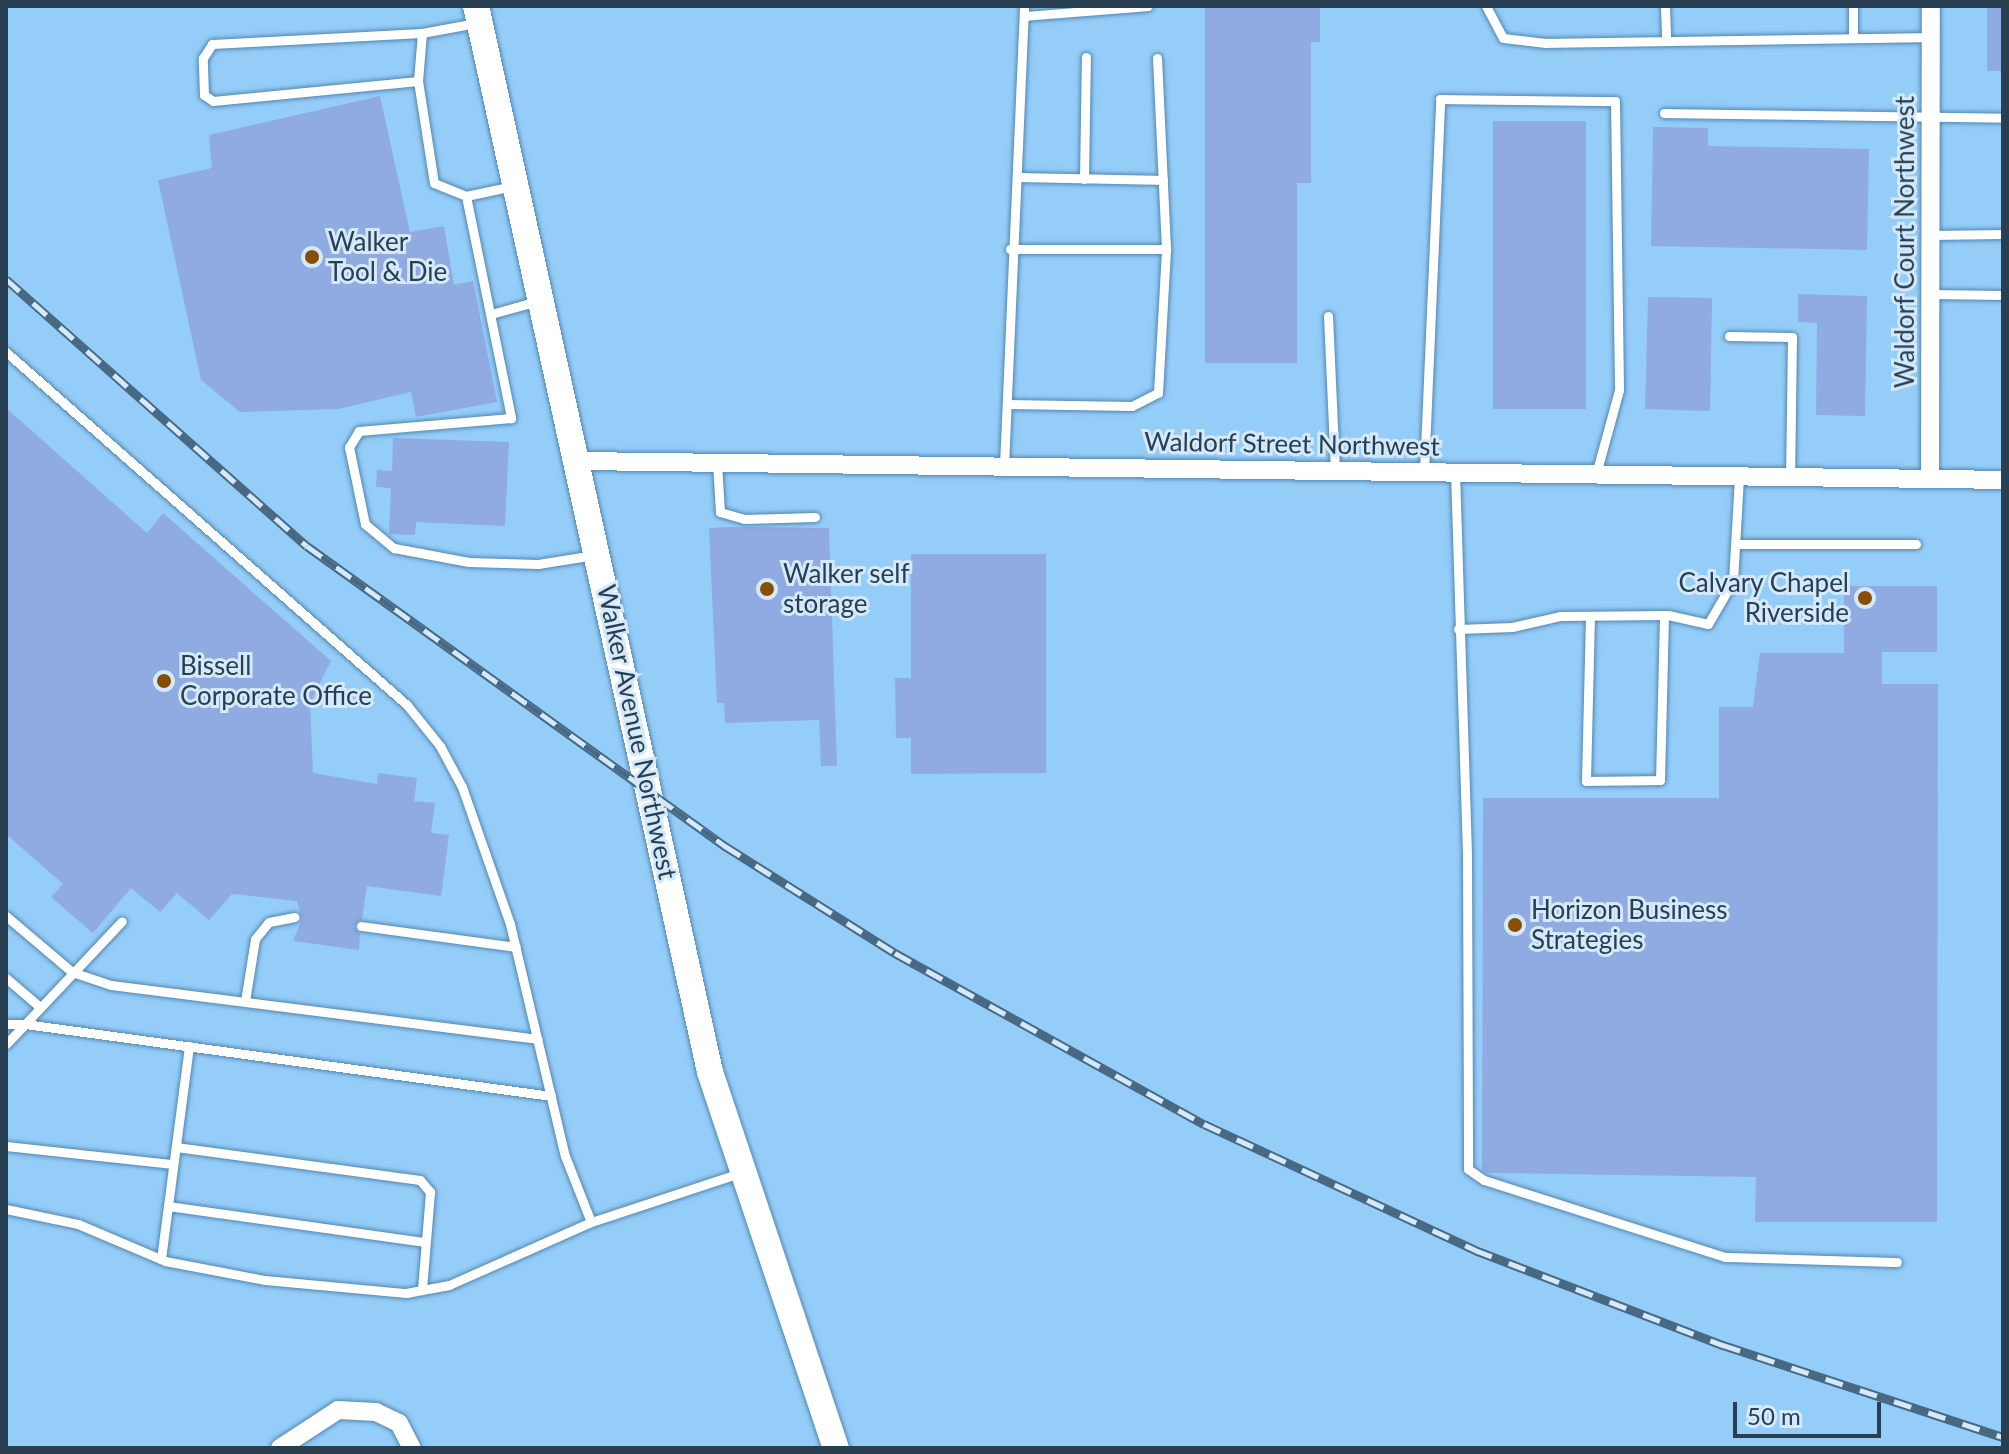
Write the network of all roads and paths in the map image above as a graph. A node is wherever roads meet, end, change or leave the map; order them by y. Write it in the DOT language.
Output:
graph roads {
  1 [pos="1148,6"];
  2 [pos="1486,6"];
  3 [pos="1665,6"];
  4 [pos="1853,6"];
  5 [pos="1931,6"];
  6 [pos="1024,11"];
  7 [pos="478,15"];
  8 [pos="422,33"];
  9 [pos="1931,37"];
  10 [pos="1853,38"];
  11 [pos="1666,41"];
  12 [pos="1086,57"];
  13 [pos="1157,58"];
  14 [pos="418,81"];
  15 [pos="1664,113"];
  16 [pos="2003,118"];
  17 [pos="1931,119"];
  18 [pos="1021,177"];
  19 [pos="1084,179"];
  20 [pos="1163,180"];
  21 [pos="516,185"];
  22 [pos="466,196"];
  23 [pos="2003,234"];
  24 [pos="1931,235"];
  25 [pos="1010,249"];
  26 [pos="1166,249"];
  27 [pos="1931,294"];
  28 [pos="2003,295"];
  29 [pos="542,301"];
  30 [pos="491,314"];
  31 [pos="1328,316"];
  32 [pos="1729,336"];
  33 [pos="6,352"];
  34 [pos="1007,404"];
  35 [pos="579,461"];
  36 [pos="717,463"];
  37 [pos="1004,466"];
  38 [pos="1335,470"];
  39 [pos="1424,472"];
  40 [pos="1455,472"];
  41 [pos="1596,474"];
  42 [pos="1739,476"];
  43 [pos="1790,476"];
  44 [pos="1930,478"];
  45 [pos="2003,480"];
  46 [pos="815,517"];
  47 [pos="1737,544"];
  48 [pos="1916,544"];
  49 [pos="600,554"];
  50 [pos="1664,615"];
  51 [pos="1590,616"];
  52 [pos="1458,629"];
  53 [pos="6,916"];
  54 [pos="295,917"];
  55 [pos="122,921"];
  56 [pos="361,926"];
  57 [pos="516,947"];
  58 [pos="72,972"];
  59 [pos="6,978"];
  60 [pos="245,1001"];
  61 [pos="40,1007"];
  62 [pos="6,1024"];
  63 [pos="25,1024"];
  64 [pos="538,1039"];
  65 [pos="6,1044"];
  66 [pos="189,1046"];
  67 [pos="551,1096"];
  68 [pos="6,1146"];
  69 [pos="176,1147"];
  70 [pos="173,1164"];
  71 [pos="740,1173"];
  72 [pos="168,1206"];
  73 [pos="6,1209"];
  74 [pos="591,1222"];
  75 [pos="423,1242"];
  76 [pos="161,1259"];
  77 [pos="1897,1262"];
  78 [pos="422,1290"];
  79 [pos="832,1447"];
  80 [pos="280,1448"];
  81 [pos="412,1448"];
  1 -- 6 [label="lane"];
  2 -- 11 [label="lane"];
  3 -- 11 [label="lane"];
  4 -- 10 [label="lane"];
  5 -- 9 [label="street, Waldorf Court Northwest"];
  6 -- 18 [label="lane"];
  7 -- 8 [label="lane"];
  7 -- 21 [label="main road, Walker Avenue Northwest"];
  8 -- 14 [label="lane"];
  8 -- 14 [label="lane"];
  9 -- 10 [label="lane"];
  9 -- 17 [label="street, Waldorf Court Northwest"];
  10 -- 11 [label="lane"];
  12 -- 19 [label="lane"];
  13 -- 20 [label="lane"];
  14 -- 22 [label="lane"];
  15 -- 17 [label="lane"];
  16 -- 17 [label="lane"];
  17 -- 24 [label="street, Waldorf Court Northwest"];
  18 -- 19 [label="lane"];
  18 -- 25 [label="lane"];
  19 -- 20 [label="lane"];
  20 -- 26 [label="lane"];
  21 -- 22 [label="lane"];
  21 -- 29 [label="main road, Walker Avenue Northwest"];
  22 -- 30 [label="lane"];
  23 -- 24 [label="lane"];
  24 -- 27 [label="street, Waldorf Court Northwest"];
  25 -- 26 [label="lane"];
  25 -- 34 [label="lane"];
  26 -- 34 [label="lane"];
  27 -- 28 [label="lane"];
  27 -- 44 [label="street, Waldorf Court Northwest"];
  29 -- 30 [label="lane"];
  29 -- 35 [label="main road, Walker Avenue Northwest"];
  30 -- 49 [label="lane"];
  31 -- 38 [label="lane"];
  32 -- 43 [label="lane"];
  33 -- 57 [label="lane"];
  34 -- 37 [label="lane"];
  35 -- 36 [label="street, Waldorf Street Northwest"];
  35 -- 49 [label="main road, Walker Avenue Northwest"];
  36 -- 37 [label="street, Waldorf Street Northwest"];
  36 -- 46 [label="lane"];
  37 -- 38 [label="street, Waldorf Street Northwest"];
  38 -- 39 [label="street, Waldorf Street Northwest"];
  39 -- 40 [label="street, Waldorf Street Northwest"];
  39 -- 41 [label="lane"];
  40 -- 41 [label="street, Waldorf Street Northwest"];
  40 -- 52 [label="lane"];
  41 -- 42 [label="street, Waldorf Street Northwest"];
  42 -- 43 [label="street, Waldorf Street Northwest"];
  42 -- 47 [label="lane"];
  43 -- 44 [label="street, Waldorf Street Northwest"];
  44 -- 45 [label="street, Waldorf Street Northwest"];
  47 -- 48 [label="lane"];
  47 -- 50 [label="lane"];
  49 -- 71 [label="main road, Walker Avenue Northwest"];
  50 -- 51 [label="lane"];
  50 -- 51 [label="lane"];
  51 -- 52 [label="lane"];
  52 -- 77 [label="lane"];
  53 -- 58 [label="lane"];
  54 -- 60 [label="lane"];
  55 -- 58 [label="lane"];
  56 -- 57 [label="lane"];
  57 -- 64 [label="lane"];
  58 -- 60 [label="lane"];
  58 -- 61 [label="lane"];
  59 -- 61 [label="lane"];
  60 -- 64 [label="lane"];
  61 -- 63 [label="lane"];
  62 -- 63 [label="lane"];
  63 -- 65 [label="lane"];
  63 -- 66 [label="lane"];
  64 -- 67 [label="lane"];
  66 -- 67 [label="lane"];
  66 -- 69 [label="lane"];
  67 -- 74 [label="lane"];
  68 -- 70 [label="lane"];
  69 -- 70 [label="lane"];
  69 -- 75 [label="lane"];
  70 -- 72 [label="lane"];
  71 -- 74 [label="lane"];
  71 -- 79 [label="main road, Walker Avenue Northwest"];
  72 -- 75 [label="lane"];
  72 -- 76 [label="lane"];
  73 -- 76 [label="lane"];
  74 -- 78 [label="lane"];
  75 -- 78 [label="lane"];
  76 -- 78 [label="lane"];
  80 -- 81 [label="street"];
}
